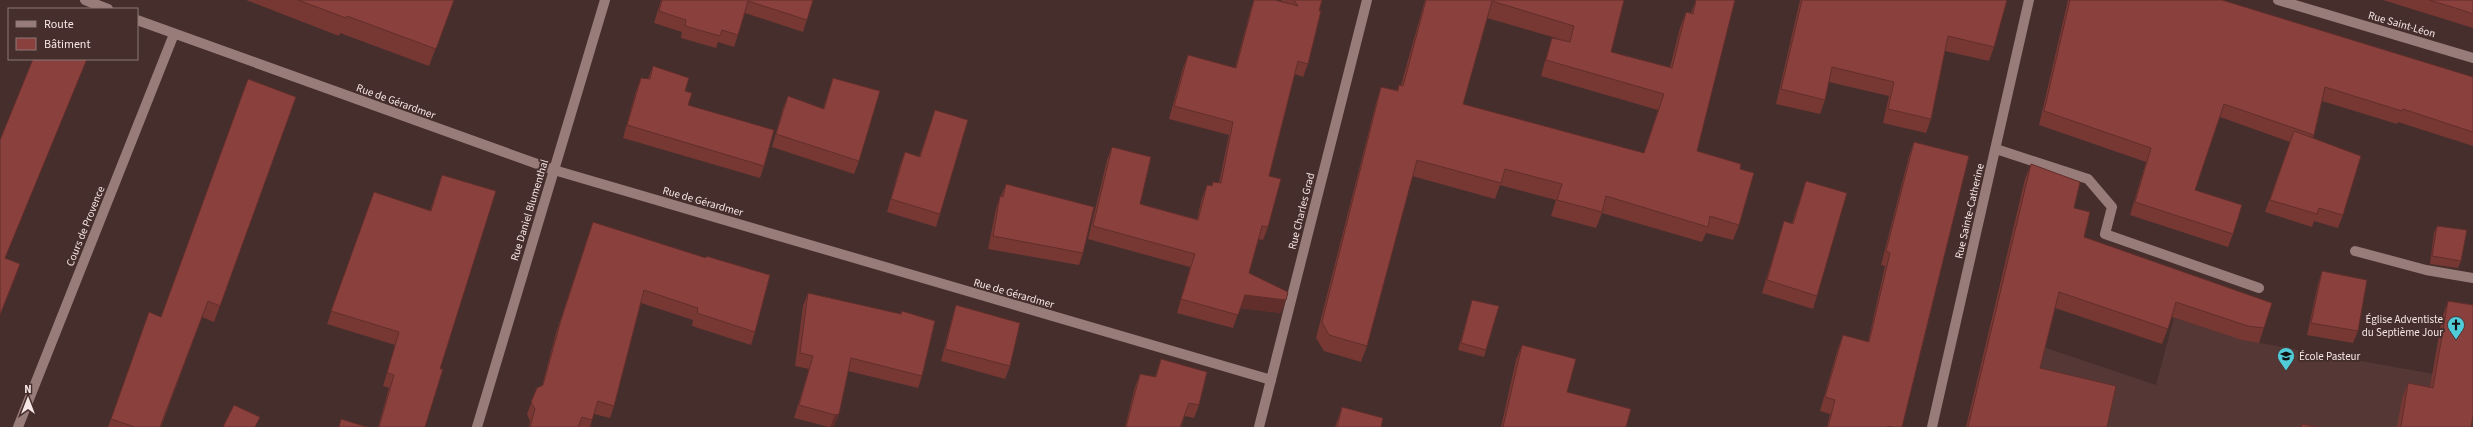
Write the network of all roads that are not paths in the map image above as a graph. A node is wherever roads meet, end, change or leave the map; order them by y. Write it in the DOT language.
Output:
graph roads {
  1 [pos="84,0"];
  2 [pos="605,0"];
  3 [pos="1368,0"];
  4 [pos="2029,0"];
  5 [pos="2278,0"];
  6 [pos="105,8"];
  7 [pos="138,20"];
  8 [pos="174,34"];
  9 [pos="2473,58"];
  10 [pos="1996,148"];
  11 [pos="554,170"];
  12 [pos="2355,251"];
  13 [pos="2473,278"];
  14 [pos="2258,288"];
  15 [pos="1270,380"];
  16 [pos="18,427"];
  17 [pos="477,427"];
  18 [pos="1259,427"];
  19 [pos="1932,427"];
  1 -- 6 [label="street"];
  2 -- 11 [label="street, Rue Daniel Blumenthal"];
  3 -- 15 [label="street, Rue Charles Grad"];
  4 -- 10 [label="street, Rue Sainte-Catherine"];
  5 -- 9 [label="street, Rue Saint-Léon"];
  7 -- 8 [label="street, Rue de Gérardmer"];
  8 -- 11 [label="street, Rue de Gérardmer"];
  8 -- 16 [label="street, Cours de Provence"];
  10 -- 14 [label="street"];
  10 -- 19 [label="street, Rue Sainte-Catherine"];
  11 -- 15 [label="street, Rue de Gérardmer"];
  11 -- 17 [label="street, Rue Daniel Blumenthal"];
  12 -- 13 [label="street"];
  15 -- 18 [label="street, Rue Charles Grad"];
}
